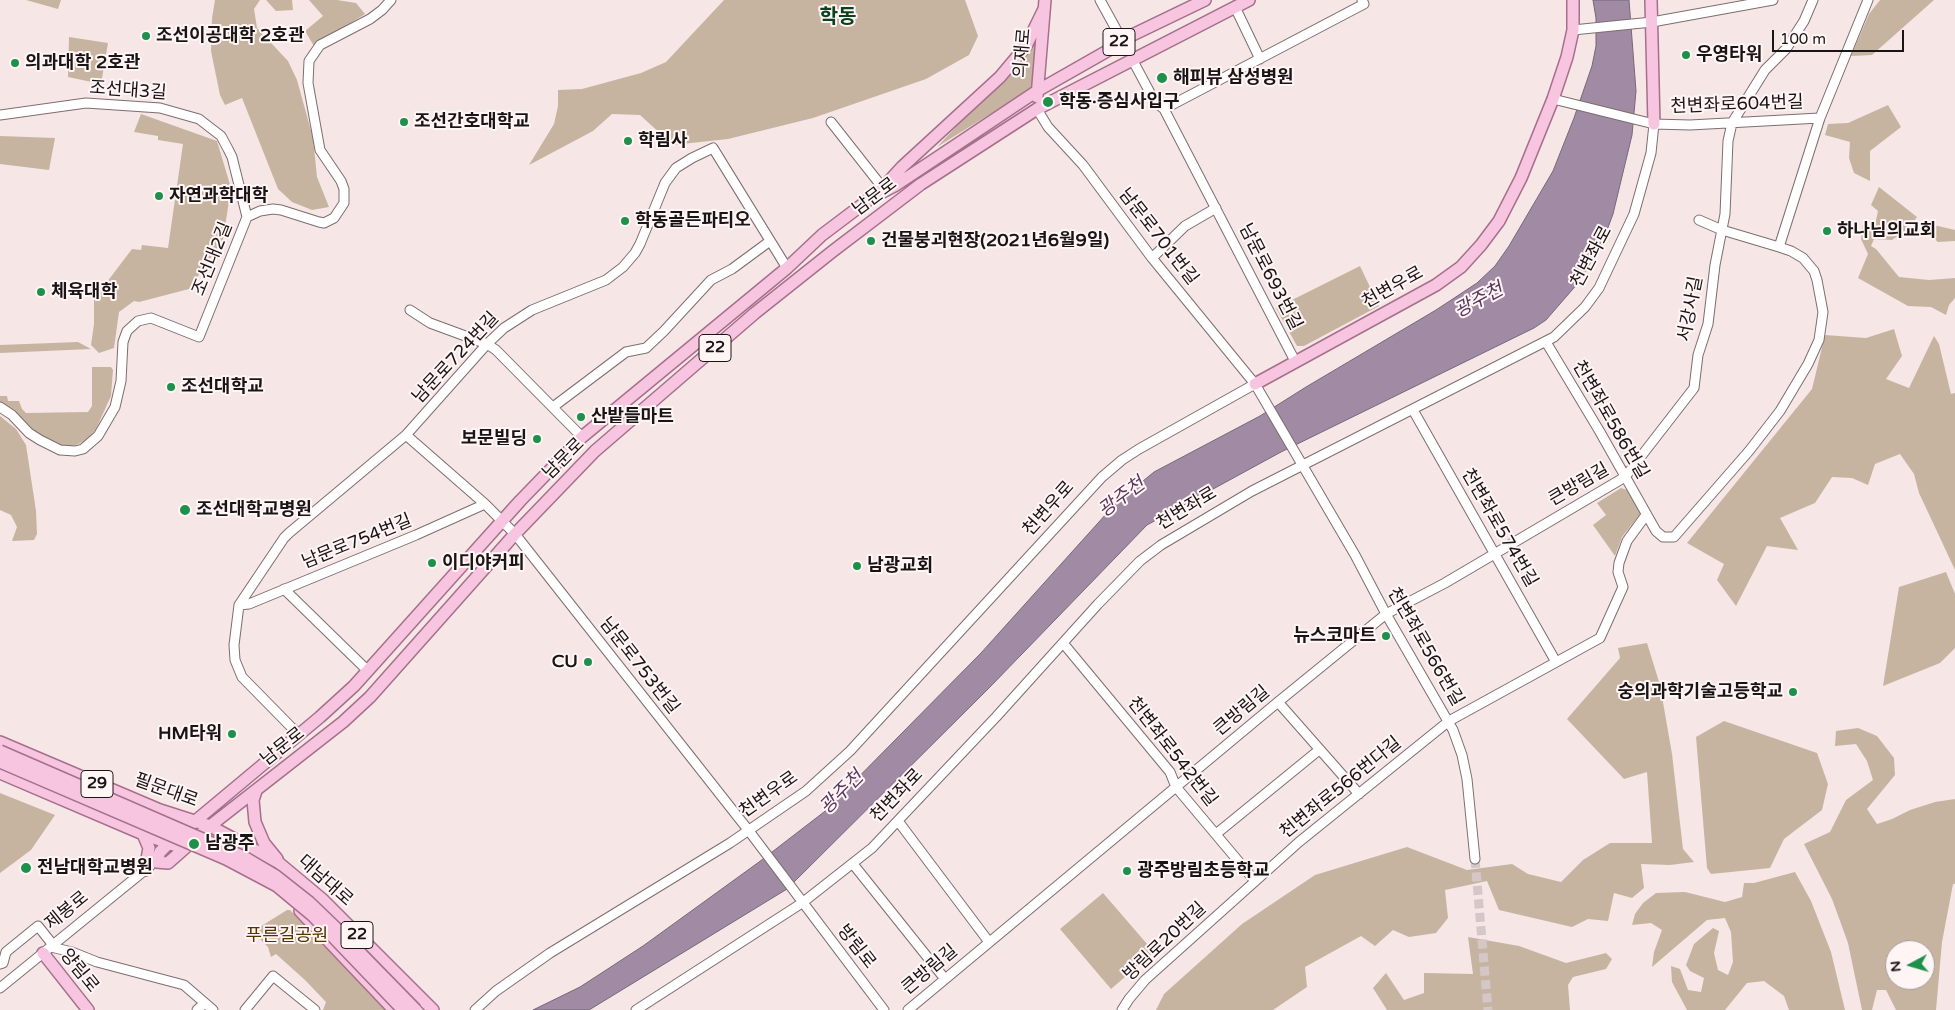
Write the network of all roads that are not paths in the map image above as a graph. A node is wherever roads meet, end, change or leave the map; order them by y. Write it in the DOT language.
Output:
graph roads {
  1 [pos="391,0"];
  2 [pos="1100,0"];
  3 [pos="1205,0"];
  4 [pos="1249,0"];
  5 [pos="1573,0"];
  6 [pos="1651,0"];
  7 [pos="1773,0"];
  8 [pos="1813,0"];
  9 [pos="1868,0"];
  10 [pos="1366,1"];
  11 [pos="1045,5"];
  12 [pos="1235,7"];
  13 [pos="1652,22"];
  14 [pos="1573,30"];
  15 [pos="1122,40"];
  16 [pos="1132,59"];
  17 [pos="1260,59"];
  18 [pos="1037,91"];
  19 [pos="1553,99"];
  20 [pos="1037,109"];
  21 [pos="1164,109"];
  22 [pos="0,115"];
  23 [pos="1820,118"];
  24 [pos="831,122"];
  25 [pos="1651,123"];
  26 [pos="1732,124"];
  27 [pos="883,188"];
  28 [pos="871,198"];
  29 [pos="1216,208"];
  30 [pos="247,217"];
  31 [pos="1699,220"];
  32 [pos="1722,230"];
  33 [pos="770,241"];
  34 [pos="1779,247"];
  35 [pos="1152,258"];
  36 [pos="785,270"];
  37 [pos="778,295"];
  38 [pos="410,310"];
  39 [pos="1546,342"];
  40 [pos="487,344"];
  41 [pos="1295,361"];
  42 [pos="1255,384"];
  43 [pos="0,407"];
  44 [pos="553,407"];
  45 [pos="1413,410"];
  46 [pos="406,435"];
  47 [pos="582,437"];
  48 [pos="1302,465"];
  49 [pos="1625,477"];
  50 [pos="485,504"];
  51 [pos="1646,515"];
  52 [pos="502,522"];
  53 [pos="515,534"];
  54 [pos="1495,554"];
  55 [pos="284,589"];
  56 [pos="239,605"];
  57 [pos="1386,614"];
  58 [pos="1063,643"];
  59 [pos="1556,662"];
  60 [pos="368,671"];
  61 [pos="1278,702"];
  62 [pos="1449,721"];
  63 [pos="299,735"];
  64 [pos="0,742"];
  65 [pos="1319,750"];
  66 [pos="0,751"];
  67 [pos="0,762"];
  68 [pos="0,773"];
  69 [pos="1176,787"];
  70 [pos="256,791"];
  71 [pos="1359,794"];
  72 [pos="196,821"];
  73 [pos="898,821"];
  74 [pos="210,826"];
  75 [pos="749,831"];
  76 [pos="143,834"];
  77 [pos="1216,834"];
  78 [pos="169,843"];
  79 [pos="184,848"];
  80 [pos="1475,860"];
  81 [pos="156,862"];
  82 [pos="279,863"];
  83 [pos="853,864"];
  84 [pos="145,870"];
  85 [pos="1255,881"];
  86 [pos="802,903"];
  87 [pos="989,942"];
  88 [pos="49,948"];
  89 [pos="0,964"];
  90 [pos="946,979"];
  91 [pos="0,988"];
  92 [pos="205,1003"];
  93 [pos="88,1010"];
  94 [pos="197,1010"];
  95 [pos="213,1010"];
  96 [pos="245,1010"];
  97 [pos="315,1010"];
  98 [pos="394,1010"];
  99 [pos="403,1010"];
  100 [pos="416,1010"];
  101 [pos="433,1010"];
  102 [pos="475,1010"];
  103 [pos="636,1010"];
  104 [pos="884,1010"];
  105 [pos="908,1010"];
  106 [pos="1122,1010"];
  1 -- 30 [label="street, 조선대2길"];
  2 -- 15 [label="street"];
  3 -- 15 [label="main road, 남문로 / 22"];
  4 -- 12 [label="main road, 남문로 / 22"];
  5 -- 14 [label="main road, 천변우로"];
  6 -- 13 [label="main road, 천변좌로"];
  7 -- 13 [label="street"];
  8 -- 26 [label="street"];
  9 -- 23 [label="street"];
  10 -- 17 [label="street"];
  11 -- 18 [label="main road, 의재로"];
  11 -- 27 [label="main road"];
  12 -- 16 [label="main road, 남문로 / 22"];
  12 -- 17 [label="street"];
  13 -- 14 [label="street"];
  13 -- 25 [label="main road, 천변좌로"];
  14 -- 19 [label="main road, 천변우로"];
  15 -- 18 [label="main road, 남문로 / 22"];
  16 -- 20 [label="main road, 남문로 / 22"];
  16 -- 21 [label="street, 남문로693번길"];
  17 -- 21 [label="street"];
  18 -- 20 [label="main road, 의재로"];
  18 -- 28 [label="main road, 남문로 / 22"];
  19 -- 25 [label="street, 천변좌로604번길"];
  19 -- 41 [label="main road, 천변우로"];
  20 -- 35 [label="street, 남문로701번길"];
  20 -- 37 [label="main road, 남문로 / 22"];
  21 -- 29 [label="street, 남문로693번길"];
  22 -- 30 [label="street, 조선대3길"];
  23 -- 26 [label="street, 천변좌로604번길"];
  23 -- 34 [label="street"];
  24 -- 27 [label="street, 남문로"];
  25 -- 26 [label="street, 천변좌로604번길"];
  25 -- 39 [label="street, 천변좌로"];
  26 -- 32 [label="street, 서강사길"];
  27 -- 28 [label="main road"];
  28 -- 36 [label="main road, 남문로 / 22"];
  29 -- 35 [label="street"];
  29 -- 41 [label="street, 남문로693번길"];
  30 -- 43 [label="street, 조선대2길"];
  31 -- 32 [label="street"];
  32 -- 34 [label="street"];
  32 -- 49 [label="street, 서강사길"];
  33 -- 36 [label="street, 남문로724번길"];
  33 -- 40 [label="street, 남문로724번길"];
  33 -- 44 [label="street"];
  34 -- 51 [label="street, 천변좌로586번길"];
  35 -- 42 [label="street, 남문로701번길"];
  36 -- 37 [label="main road"];
  36 -- 47 [label="main road, 남문로 / 22"];
  37 -- 53 [label="main road, 남문로 / 22"];
  38 -- 40 [label="street"];
  39 -- 45 [label="street, 천변좌로"];
  39 -- 49 [label="street, 천변좌로586번길"];
  40 -- 44 [label="street"];
  40 -- 46 [label="street, 남문로724번길"];
  41 -- 42 [label="main road, 천변우로"];
  42 -- 48 [label="street, 남문로701번길"];
  42 -- 75 [label="street, 천변우로"];
  44 -- 47 [label="street"];
  45 -- 48 [label="street, 천변좌로"];
  45 -- 54 [label="street, 천변좌로574번길"];
  46 -- 50 [label="street"];
  46 -- 56 [label="street, 남문로724번길"];
  47 -- 52 [label="main road, 남문로 / 22"];
  48 -- 57 [label="street, 천변좌로566번길"];
  48 -- 58 [label="street, 천변좌로"];
  49 -- 51 [label="street, 천변좌로586번길"];
  49 -- 54 [label="street, 큰방림길"];
  50 -- 52 [label="street"];
  50 -- 55 [label="street, 남문로754번길"];
  51 -- 59 [label="street, 천변좌로566번다길"];
  52 -- 53 [label="street, 남문로753번길"];
  52 -- 60 [label="main road, 남문로 / 22"];
  53 -- 70 [label="main road, 남문로 / 22"];
  53 -- 75 [label="street, 남문로753번길"];
  54 -- 57 [label="street, 큰방림길"];
  54 -- 59 [label="street, 천변좌로574번길"];
  55 -- 56 [label="street, 남문로754번길"];
  55 -- 60 [label="street"];
  56 -- 63 [label="street, 남문로724번길"];
  57 -- 61 [label="street, 큰방림길"];
  57 -- 62 [label="street, 천변좌로566번길"];
  58 -- 69 [label="street, 천변좌로542번길"];
  58 -- 73 [label="street, 천변좌로"];
  59 -- 62 [label="street, 천변좌로566번다길"];
  60 -- 63 [label="main road, 남문로 / 22"];
  61 -- 65 [label="street"];
  61 -- 69 [label="street, 큰방림길"];
  62 -- 71 [label="street, 천변좌로566번다길"];
  62 -- 80 [label="street, 천변좌로566번길"];
  63 -- 72 [label="main road, 남문로 / 22"];
  64 -- 72 [label="main road, 필문대로 / 29"];
  65 -- 71 [label="street"];
  65 -- 77 [label="street"];
  66 -- 100 [label="main road, bridge"];
  67 -- 99 [label="main road, bridge"];
  68 -- 76 [label="main road, 29"];
  69 -- 77 [label="street, 천변좌로542번길"];
  69 -- 87 [label="street, 큰방림길"];
  70 -- 74 [label="main road, 남문로 / 22"];
  70 -- 82 [label="main road, 대남대로"];
  71 -- 85 [label="street, 천변좌로566번다길"];
  72 -- 74 [label="main road, 필문대로 / 29"];
  72 -- 78 [label="main road, 남문로 / 22"];
  73 -- 83 [label="street, 천변좌로"];
  73 -- 87 [label="street"];
  74 -- 79 [label="main road, 남문로 / 22"];
  74 -- 82 [label="main road, 대남대로 / 22"];
  75 -- 86 [label="street, 남문로753번길"];
  75 -- 102 [label="street, 천변우로"];
  76 -- 78 [label="main road, 29"];
  76 -- 84 [label="main road"];
  77 -- 85 [label="street, 천변좌로542번길"];
  78 -- 79 [label="main road, 22"];
  78 -- 81 [label="main road, 제봉로"];
  79 -- 81 [label="main road, 제봉로"];
  79 -- 98 [label="main road, 22"];
  81 -- 84 [label="street, 제봉로"];
  82 -- 101 [label="main road, 대남대로 / 22"];
  83 -- 86 [label="street, 천변좌로"];
  83 -- 90 [label="street"];
  84 -- 88 [label="street, 제봉로"];
  85 -- 106 [label="street, 방림로20번길"];
  86 -- 103 [label="street, 천변좌로"];
  86 -- 104 [label="street, 방림로"];
  87 -- 90 [label="street, 큰방림길"];
  88 -- 89 [label="street"];
  88 -- 91 [label="street, 제봉로"];
  88 -- 92 [label="street"];
  88 -- 93 [label="main road, 양림로"];
  90 -- 105 [label="street, 큰방림길"];
  92 -- 94 [label="street"];
  92 -- 95 [label="street"];
  96 -- 97 [label="street"];
}
